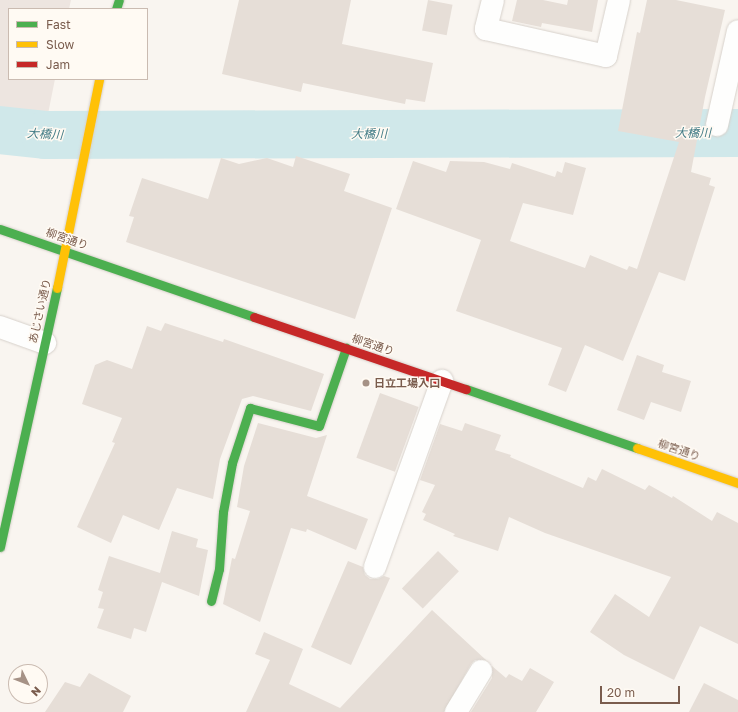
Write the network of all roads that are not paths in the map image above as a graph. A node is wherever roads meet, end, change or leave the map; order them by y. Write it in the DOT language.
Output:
graph roads {
  1 [pos="493,0"];
  2 [pos="619,0"];
  3 [pos="738,31"];
  4 [pos="99,80"];
  5 [pos="717,125"];
  6 [pos="0,229"];
  7 [pos="65,251"];
  8 [pos="0,327"];
  9 [pos="45,343"];
  10 [pos="346,348"];
  11 [pos="442,381"];
  12 [pos="738,483"];
  13 [pos="0,546"];
  14 [pos="375,567"];
  15 [pos="211,601"];
  16 [pos="482,671"];
  17 [pos="456,712"];
  1 -- 2 [label="street"];
  3 -- 5 [label="street"];
  4 -- 7 [label="street, あじさい通り"];
  6 -- 7 [label="street, 柳宮通り"];
  7 -- 9 [label="street, あじさい通り"];
  7 -- 10 [label="street, 柳宮通り"];
  8 -- 9 [label="street"];
  9 -- 13 [label="street, あじさい通り"];
  10 -- 11 [label="street, 柳宮通り"];
  10 -- 15 [label="street"];
  11 -- 12 [label="street, 柳宮通り"];
  11 -- 14 [label="street"];
  16 -- 17 [label="street"];
}
